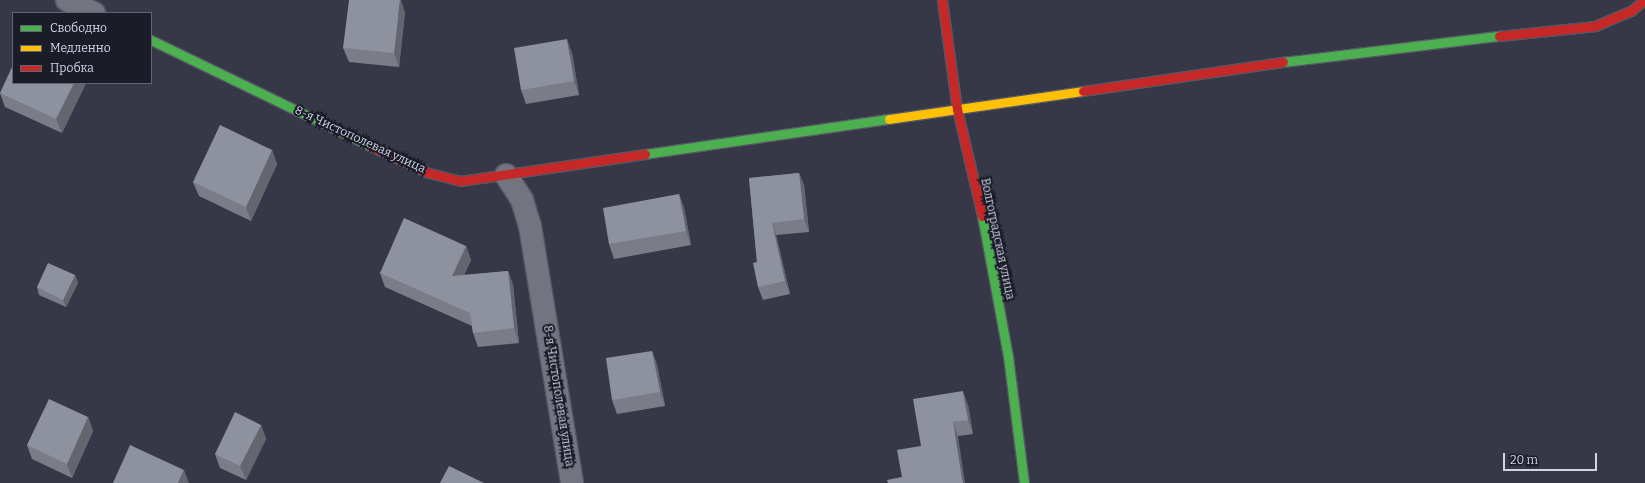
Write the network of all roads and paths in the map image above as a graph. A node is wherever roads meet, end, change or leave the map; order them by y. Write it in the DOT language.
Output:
graph roads {
  1 [pos="67,0"];
  2 [pos="942,0"];
  3 [pos="1644,0"];
  4 [pos="92,12"];
  5 [pos="152,40"];
  6 [pos="957,109"];
  7 [pos="506,175"];
  8 [pos="572,483"];
  9 [pos="1024,483"];
  1 -- 4 [label="street"];
  2 -- 6 [label="street, Волгоградская улица"];
  3 -- 6 [label="street"];
  5 -- 7 [label="street, 8-я Чистополевая улица"];
  6 -- 7 [label="street"];
  6 -- 9 [label="street, Волгоградская улица"];
  7 -- 8 [label="street, 8-я Чистополевая улица"];
}
